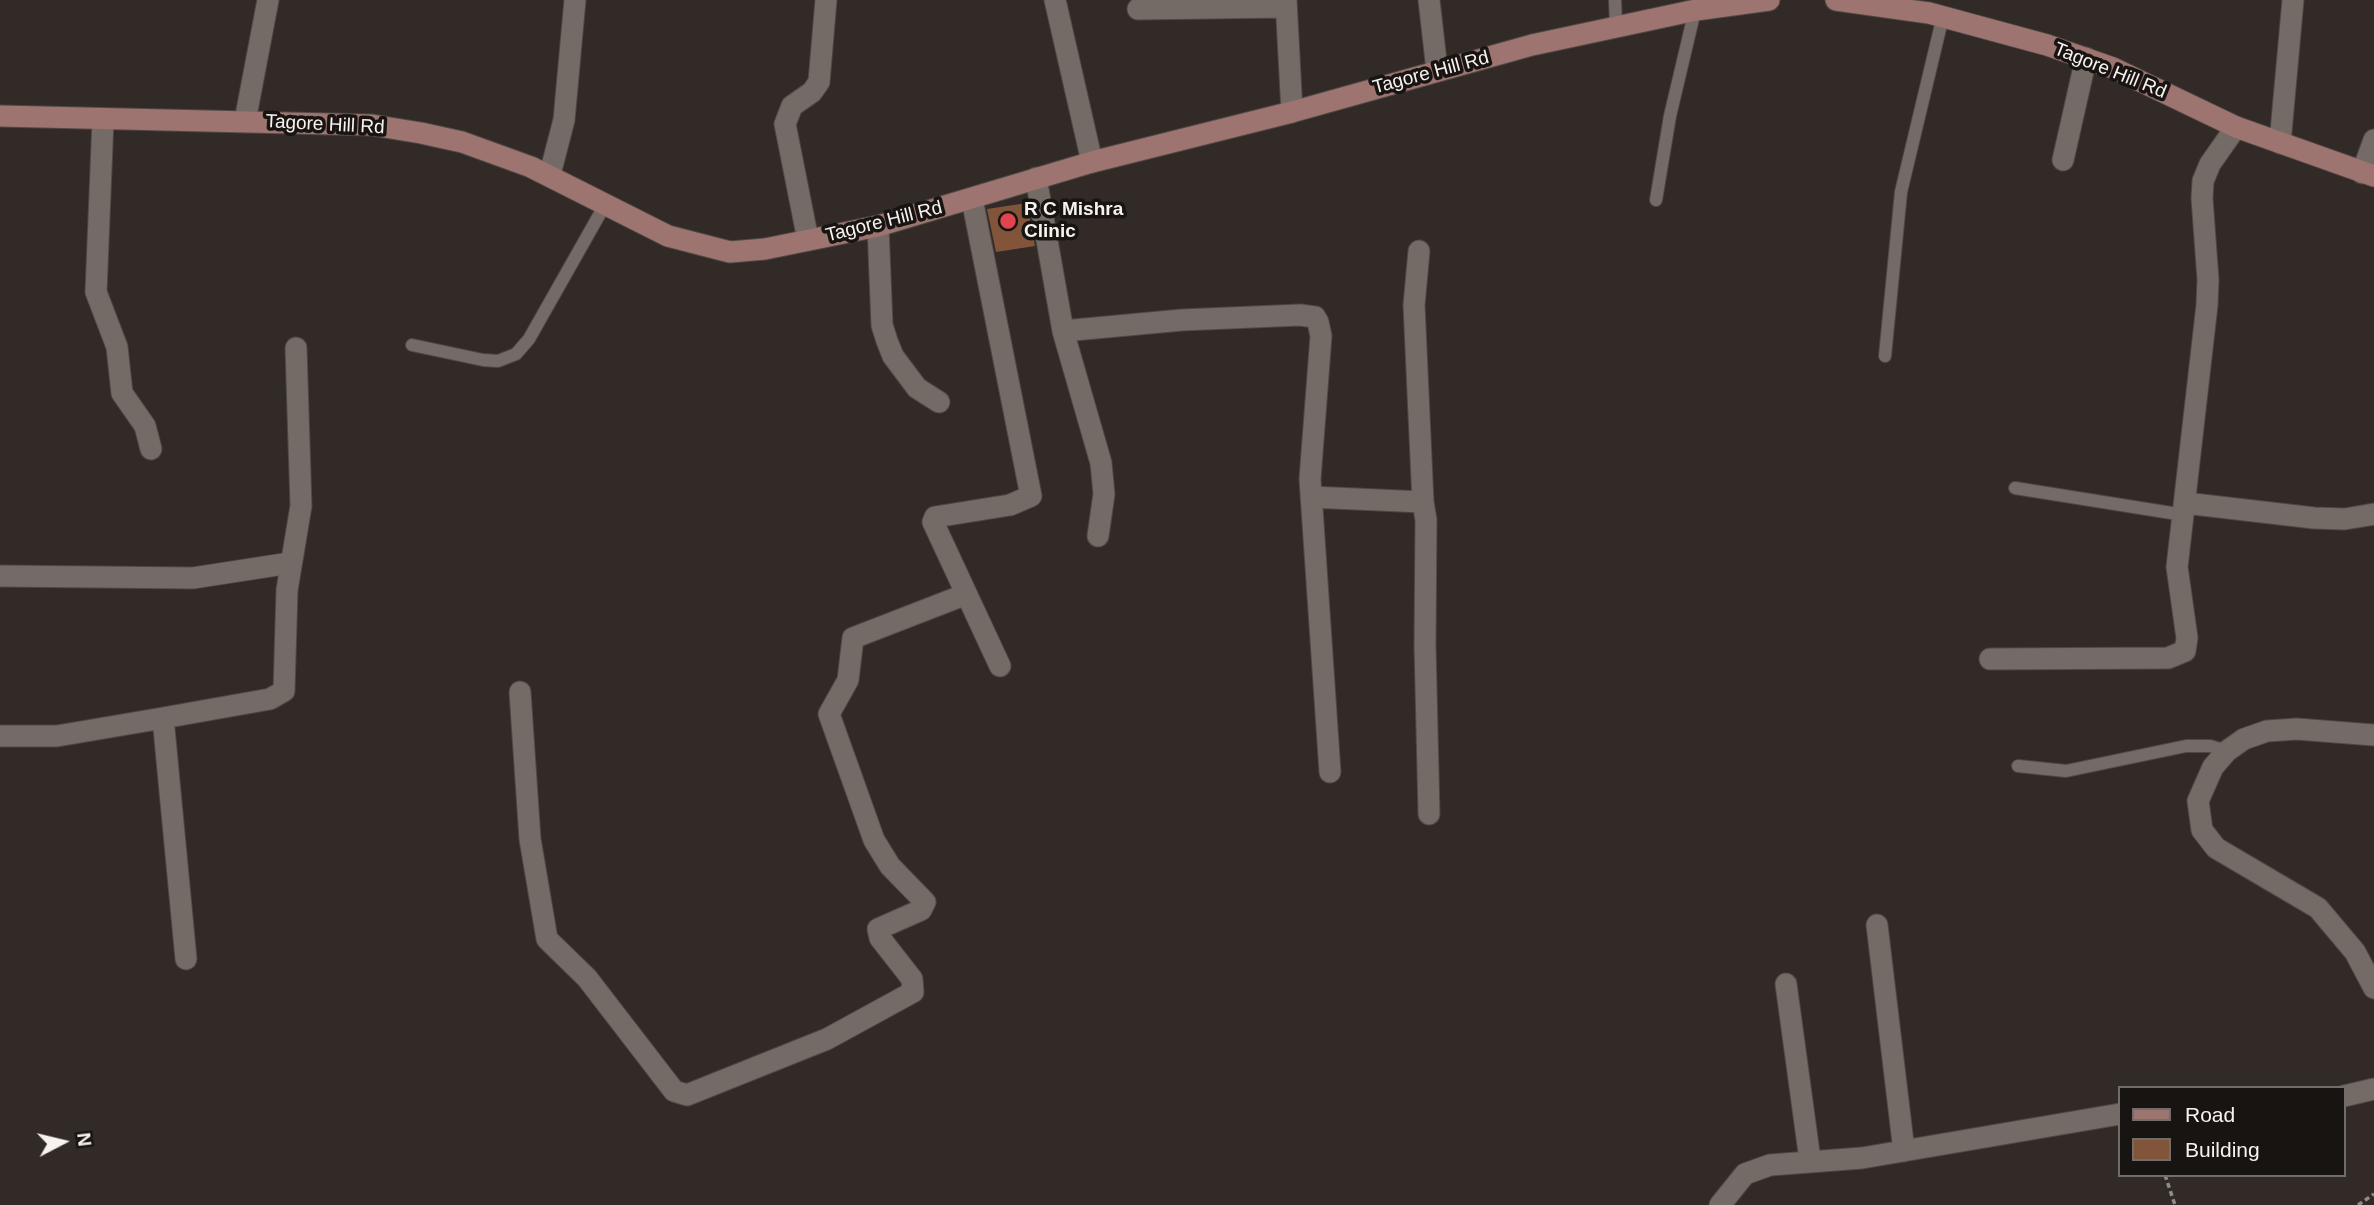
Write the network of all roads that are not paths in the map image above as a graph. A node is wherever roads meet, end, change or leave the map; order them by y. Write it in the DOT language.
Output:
graph roads {
  1 [pos="268,0"];
  2 [pos="575,0"];
  3 [pos="826,0"];
  4 [pos="1055,0"];
  5 [pos="1429,0"];
  6 [pos="1615,0"];
  7 [pos="1769,0"];
  8 [pos="1836,0"];
  9 [pos="2293,0"];
  10 [pos="1286,4"];
  11 [pos="1697,5"];
  12 [pos="1138,9"];
  13 [pos="1934,10"];
  14 [pos="1616,26"];
  15 [pos="2086,58"];
  16 [pos="1437,70"];
  17 [pos="1292,112"];
  18 [pos="0,116"];
  19 [pos="103,120"];
  20 [pos="246,121"];
  21 [pos="2236,127"];
  22 [pos="2374,140"];
  23 [pos="2280,143"];
  24 [pos="2063,160"];
  25 [pos="1092,162"];
  26 [pos="550,174"];
  27 [pos="2368,174"];
  28 [pos="1036,178"];
  29 [pos="972,199"];
  30 [pos="1656,201"];
  31 [pos="606,203"];
  32 [pos="878,226"];
  33 [pos="808,240"];
  34 [pos="1419,251"];
  35 [pos="1063,331"];
  36 [pos="412,345"];
  37 [pos="296,348"];
  38 [pos="1885,356"];
  39 [pos="939,402"];
  40 [pos="151,449"];
  41 [pos="2015,488"];
  42 [pos="1311,497"];
  43 [pos="1423,502"];
  44 [pos="2185,509"];
  45 [pos="2374,514"];
  46 [pos="1098,536"];
  47 [pos="290,563"];
  48 [pos="0,576"];
  49 [pos="964,595"];
  50 [pos="1990,659"];
  51 [pos="1000,666"];
  52 [pos="520,692"];
  53 [pos="163,718"];
  54 [pos="2374,735"];
  55 [pos="0,736"];
  56 [pos="2227,751"];
  57 [pos="2018,766"];
  58 [pos="1330,772"];
  59 [pos="1429,814"];
  60 [pos="1877,925"];
  61 [pos="186,959"];
  62 [pos="1786,984"];
  63 [pos="2374,988"];
  64 [pos="2374,1089"];
  65 [pos="2346,1096"];
  66 [pos="2118,1114"];
  67 [pos="1904,1151"];
  68 [pos="1810,1160"];
  69 [pos="1720,1205"];
  1 -- 20 [label="street"];
  2 -- 26 [label="street"];
  3 -- 33 [label="street"];
  4 -- 25 [label="street"];
  5 -- 16 [label="street"];
  6 -- 14 [label="lane"];
  7 -- 11 [label="main road, Tagore Hill Rd"];
  8 -- 13 [label="main road, Tagore Hill Rd"];
  9 -- 23 [label="street"];
  10 -- 12 [label="street"];
  10 -- 17 [label="street"];
  11 -- 14 [label="main road, Tagore Hill Rd"];
  11 -- 30 [label="lane"];
  13 -- 15 [label="main road, Tagore Hill Rd"];
  13 -- 38 [label="lane"];
  14 -- 16 [label="main road, Tagore Hill Rd"];
  15 -- 21 [label="main road, Tagore Hill Rd"];
  15 -- 24 [label="street"];
  16 -- 17 [label="main road, Tagore Hill Rd"];
  17 -- 25 [label="main road, Tagore Hill Rd"];
  18 -- 19 [label="main road, Tagore Hill Rd"];
  19 -- 20 [label="main road, Tagore Hill Rd"];
  19 -- 40 [label="street"];
  20 -- 26 [label="main road, Tagore Hill Rd"];
  21 -- 23 [label="main road, Tagore Hill Rd"];
  21 -- 44 [label="street"];
  22 -- 27 [label="street"];
  23 -- 27 [label="main road, Tagore Hill Rd"];
  25 -- 28 [label="main road, Tagore Hill Rd"];
  26 -- 31 [label="main road, Tagore Hill Rd"];
  28 -- 29 [label="main road, Tagore Hill Rd"];
  28 -- 35 [label="street"];
  29 -- 32 [label="main road, Tagore Hill Rd"];
  29 -- 49 [label="street"];
  31 -- 33 [label="main road, Tagore Hill Rd"];
  31 -- 36 [label="lane"];
  32 -- 33 [label="main road, Tagore Hill Rd"];
  32 -- 39 [label="street"];
  34 -- 43 [label="street"];
  35 -- 42 [label="street"];
  35 -- 46 [label="street"];
  37 -- 47 [label="street"];
  41 -- 44 [label="lane"];
  42 -- 43 [label="street"];
  42 -- 58 [label="street"];
  43 -- 59 [label="street"];
  44 -- 45 [label="street"];
  44 -- 50 [label="street"];
  47 -- 48 [label="street"];
  47 -- 53 [label="street"];
  49 -- 51 [label="street"];
  49 -- 52 [label="street"];
  53 -- 55 [label="street"];
  53 -- 61 [label="street"];
  54 -- 56 [label="street"];
  56 -- 57 [label="lane"];
  56 -- 63 [label="street"];
  60 -- 67 [label="street"];
  62 -- 68 [label="street"];
  64 -- 65 [label="street"];
  66 -- 67 [label="street"];
  67 -- 68 [label="street"];
  68 -- 69 [label="street"];
}
